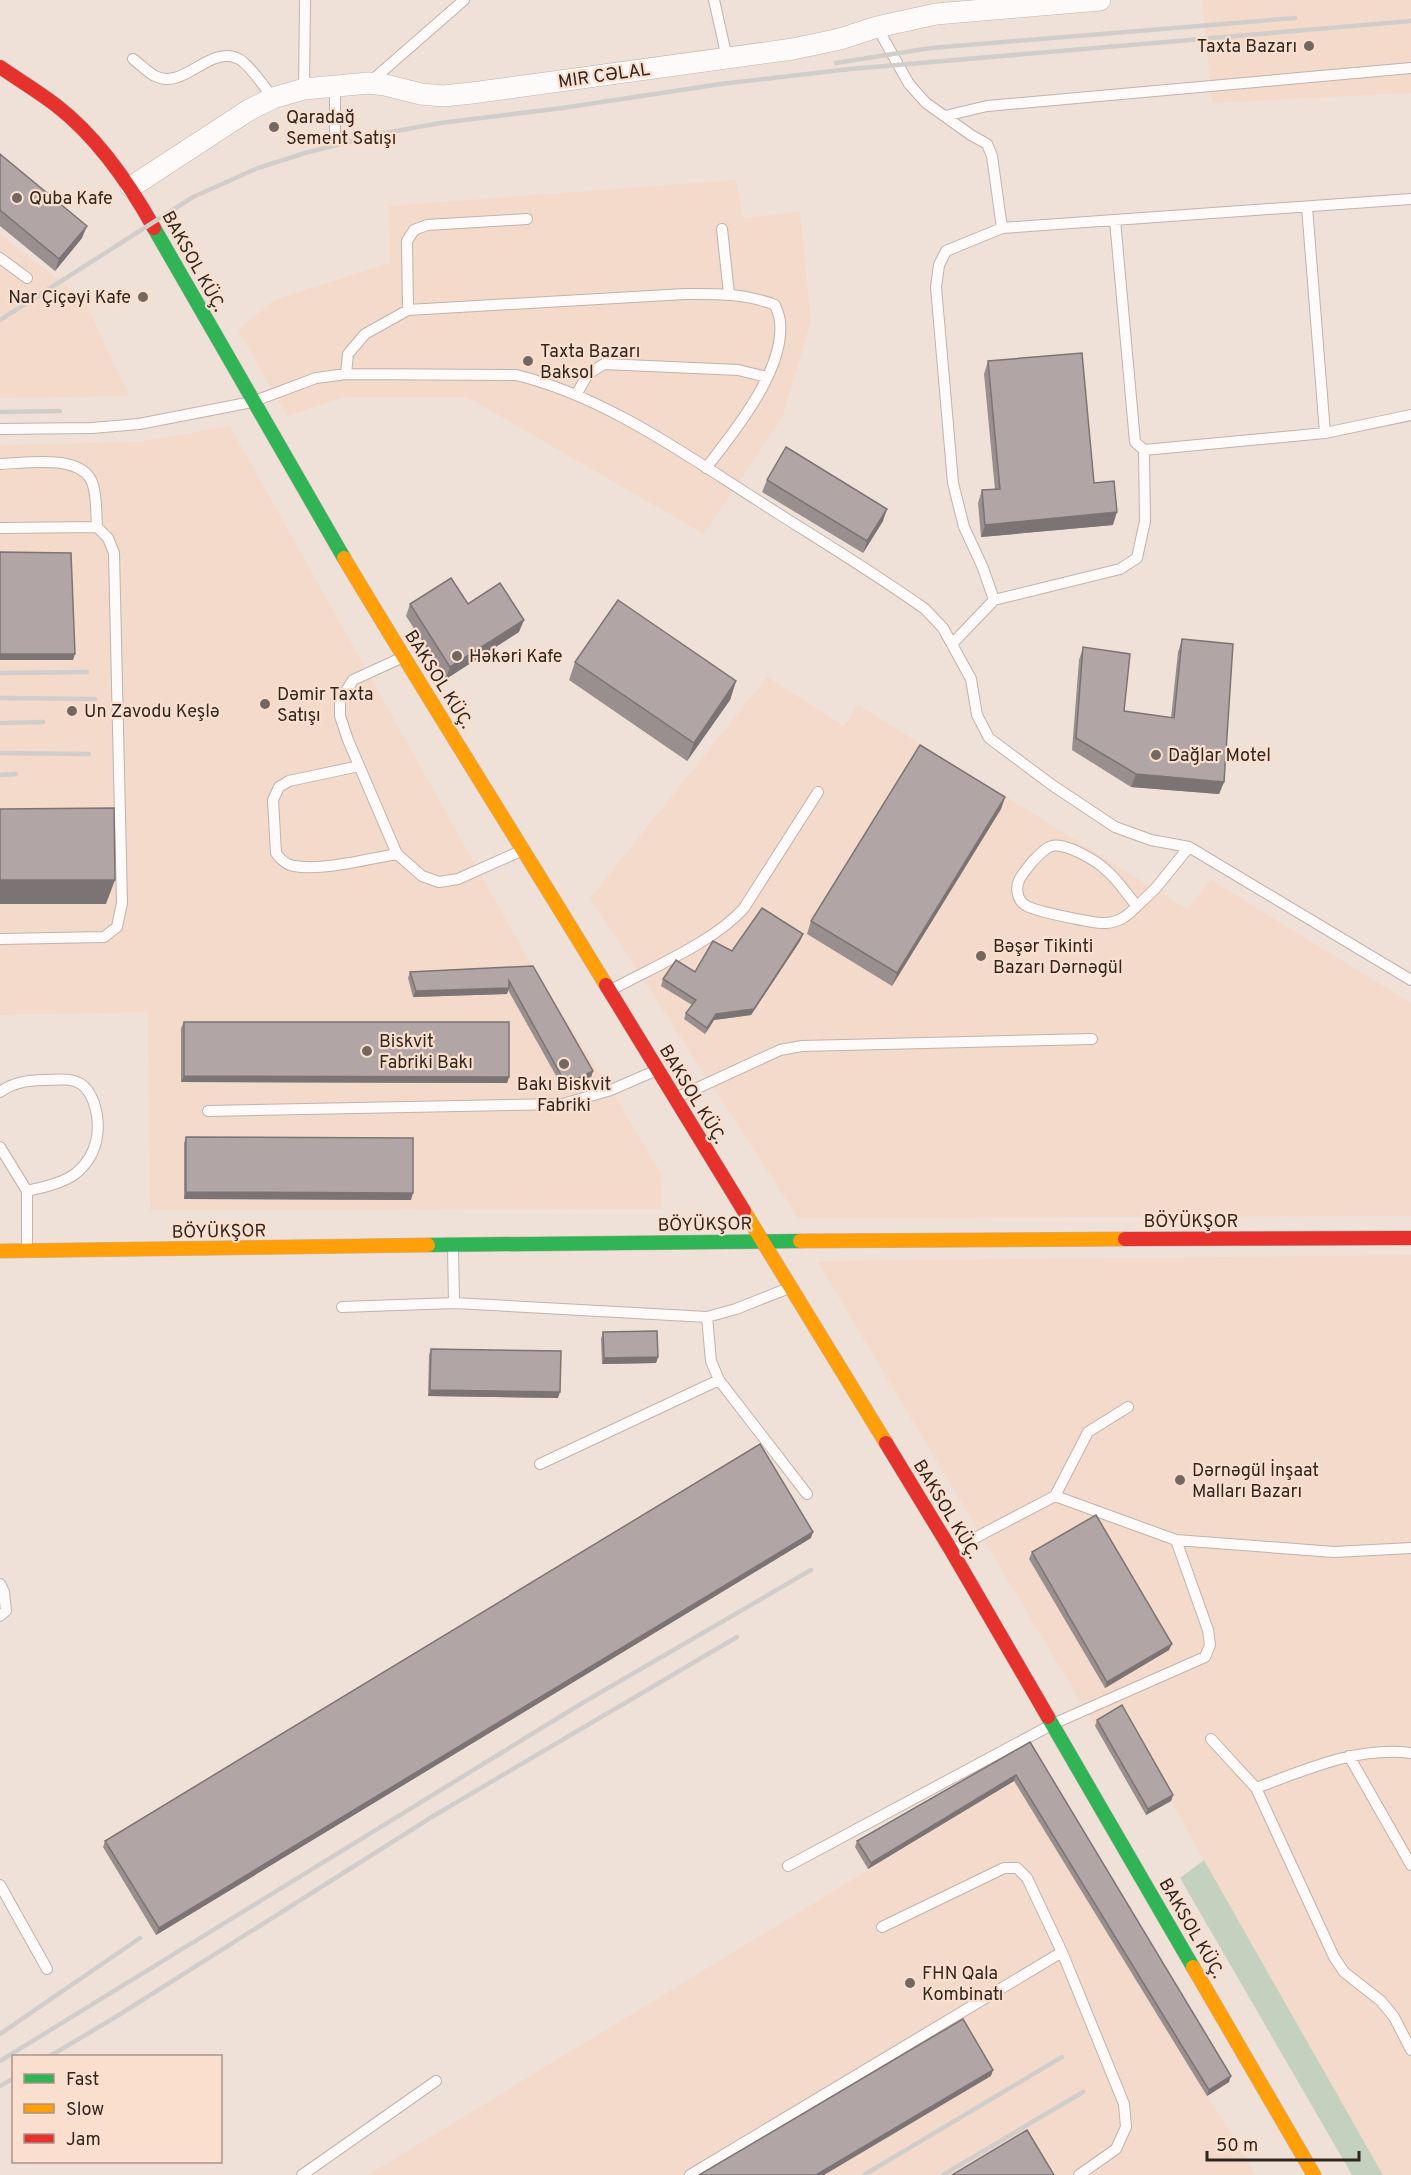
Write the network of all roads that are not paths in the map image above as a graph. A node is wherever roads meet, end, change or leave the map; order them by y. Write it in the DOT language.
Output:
graph roads {
  1 [pos="305,0"];
  2 [pos="464,0"];
  3 [pos="714,0"];
  4 [pos="1100,0"];
  5 [pos="877,27"];
  6 [pos="133,58"];
  7 [pos="727,58"];
  8 [pos="0,67"];
  9 [pos="1411,68"];
  10 [pos="369,82"];
  11 [pos="335,85"];
  12 [pos="304,89"];
  13 [pos="273,98"];
  14 [pos="945,116"];
  15 [pos="334,135"];
  16 [pos="131,187"];
  17 [pos="1411,199"];
  18 [pos="1307,207"];
  19 [pos="527,219"];
  20 [pos="1115,220"];
  21 [pos="1002,228"];
  22 [pos="722,229"];
  23 [pos="0,258"];
  24 [pos="27,278"];
  25 [pos="729,294"];
  26 [pos="408,310"];
  27 [pos="346,374"];
  28 [pos="767,377"];
  29 [pos="576,395"];
  30 [pos="252,402"];
  31 [pos="1411,415"];
  32 [pos="0,429"];
  33 [pos="1325,434"];
  34 [pos="1144,450"];
  35 [pos="0,464"];
  36 [pos="706,468"];
  37 [pos="97,527"];
  38 [pos="0,528"];
  39 [pos="994,600"];
  40 [pos="952,644"];
  41 [pos="403,657"];
  42 [pos="359,766"];
  43 [pos="818,792"];
  44 [pos="1189,847"];
  45 [pos="523,850"];
  46 [pos="397,854"];
  47 [pos="1137,906"];
  48 [pos="0,939"];
  49 [pos="1411,980"];
  50 [pos="610,991"];
  51 [pos="1092,1039"];
  52 [pos="657,1070"];
  53 [pos="0,1092"];
  54 [pos="675,1098"];
  55 [pos="208,1111"];
  56 [pos="0,1147"];
  57 [pos="27,1191"];
  58 [pos="1411,1238"];
  59 [pos="762,1241"];
  60 [pos="453,1247"];
  61 [pos="0,1251"];
  62 [pos="27,1251"];
  63 [pos="790,1287"];
  64 [pos="454,1303"];
  65 [pos="342,1307"];
  66 [pos="706,1317"];
  67 [pos="719,1380"];
  68 [pos="1128,1407"];
  69 [pos="540,1464"];
  70 [pos="807,1494"];
  71 [pos="1055,1496"];
  72 [pos="1176,1540"];
  73 [pos="1411,1548"];
  74 [pos="951,1550"];
  75 [pos="0,1584"];
  76 [pos="0,1616"];
  77 [pos="1053,1724"];
  78 [pos="1211,1738"];
  79 [pos="1411,1754"];
  80 [pos="1349,1756"];
  81 [pos="1256,1788"];
  82 [pos="1411,1865"];
  83 [pos="788,1866"];
  84 [pos="0,1885"];
  85 [pos="882,1927"];
  86 [pos="1062,1952"];
  87 [pos="47,1969"];
  88 [pos="1411,2050"];
  89 [pos="436,2081"];
  90 [pos="302,2175"];
  91 [pos="690,2175"];
  92 [pos="1078,2175"];
  93 [pos="1314,2175"];
  1 -- 12 [label="lane"];
  2 -- 10 [label="lane"];
  3 -- 7 [label="lane"];
  4 -- 5 [label="street, MIR CƏLAL"];
  5 -- 7 [label="street, MIR CƏLAL"];
  5 -- 14 [label="lane"];
  6 -- 13 [label="lane"];
  7 -- 10 [label="street, MIR CƏLAL"];
  8 -- 16 [label="main road, BAKSOL KÜÇ."];
  9 -- 14 [label="lane"];
  10 -- 11 [label="street, MIR CƏLAL"];
  11 -- 12 [label="street, MIR CƏLAL"];
  11 -- 15 [label="lane"];
  12 -- 13 [label="street, MIR CƏLAL"];
  13 -- 16 [label="street, MIR CƏLAL"];
  14 -- 21 [label="lane"];
  16 -- 30 [label="main road, BAKSOL KÜÇ."];
  17 -- 18 [label="lane"];
  18 -- 20 [label="lane"];
  18 -- 33 [label="lane"];
  19 -- 26 [label="lane"];
  20 -- 21 [label="lane"];
  20 -- 34 [label="lane"];
  21 -- 39 [label="lane"];
  22 -- 25 [label="lane"];
  23 -- 24 [label="lane"];
  25 -- 26 [label="lane"];
  25 -- 28 [label="lane"];
  26 -- 27 [label="lane"];
  27 -- 29 [label="lane"];
  27 -- 30 [label="lane"];
  28 -- 29 [label="lane"];
  28 -- 36 [label="lane"];
  29 -- 36 [label="lane"];
  30 -- 32 [label="lane"];
  30 -- 41 [label="main road, BAKSOL KÜÇ."];
  31 -- 33 [label="lane"];
  33 -- 34 [label="lane"];
  34 -- 39 [label="lane"];
  35 -- 37 [label="lane"];
  36 -- 40 [label="lane"];
  37 -- 38 [label="lane"];
  37 -- 48 [label="lane"];
  39 -- 40 [label="lane"];
  40 -- 44 [label="lane"];
  41 -- 42 [label="lane"];
  41 -- 45 [label="main road, BAKSOL KÜÇ."];
  42 -- 46 [label="lane"];
  42 -- 46 [label="lane"];
  43 -- 50 [label="lane"];
  44 -- 47 [label="lane"];
  44 -- 49 [label="lane"];
  45 -- 46 [label="lane"];
  45 -- 50 [label="main road, BAKSOL KÜÇ."];
  47 -- 47 [label="lane"];
  50 -- 52 [label="main road, BAKSOL KÜÇ."];
  51 -- 54 [label="lane"];
  52 -- 54 [label="main road, BAKSOL KÜÇ."];
  52 -- 55 [label="lane"];
  53 -- 57 [label="lane"];
  54 -- 59 [label="main road, BAKSOL KÜÇ."];
  56 -- 57 [label="lane"];
  57 -- 62 [label="lane"];
  58 -- 59 [label="main road, BÖYÜKŞOR"];
  59 -- 60 [label="main road, BÖYÜKŞOR"];
  59 -- 63 [label="main road, BAKSOL KÜÇ."];
  60 -- 62 [label="main road, BÖYÜKŞOR"];
  60 -- 64 [label="lane"];
  61 -- 62 [label="main road, BÖYÜKŞOR"];
  63 -- 66 [label="lane"];
  63 -- 74 [label="main road, BAKSOL KÜÇ."];
  64 -- 65 [label="lane"];
  64 -- 66 [label="lane"];
  66 -- 67 [label="lane"];
  67 -- 69 [label="lane"];
  67 -- 70 [label="lane"];
  68 -- 71 [label="lane"];
  71 -- 72 [label="lane"];
  71 -- 74 [label="lane"];
  72 -- 73 [label="lane"];
  72 -- 77 [label="lane"];
  74 -- 77 [label="main road, BAKSOL KÜÇ."];
  75 -- 76 [label="lane"];
  77 -- 83 [label="lane"];
  77 -- 93 [label="main road, BAKSOL KÜÇ."];
  78 -- 81 [label="lane"];
  79 -- 80 [label="lane"];
  80 -- 81 [label="lane"];
  80 -- 82 [label="lane"];
  81 -- 88 [label="lane"];
  84 -- 87 [label="lane"];
  85 -- 86 [label="lane"];
  86 -- 91 [label="lane"];
  86 -- 92 [label="lane"];
  89 -- 90 [label="lane"];
}
